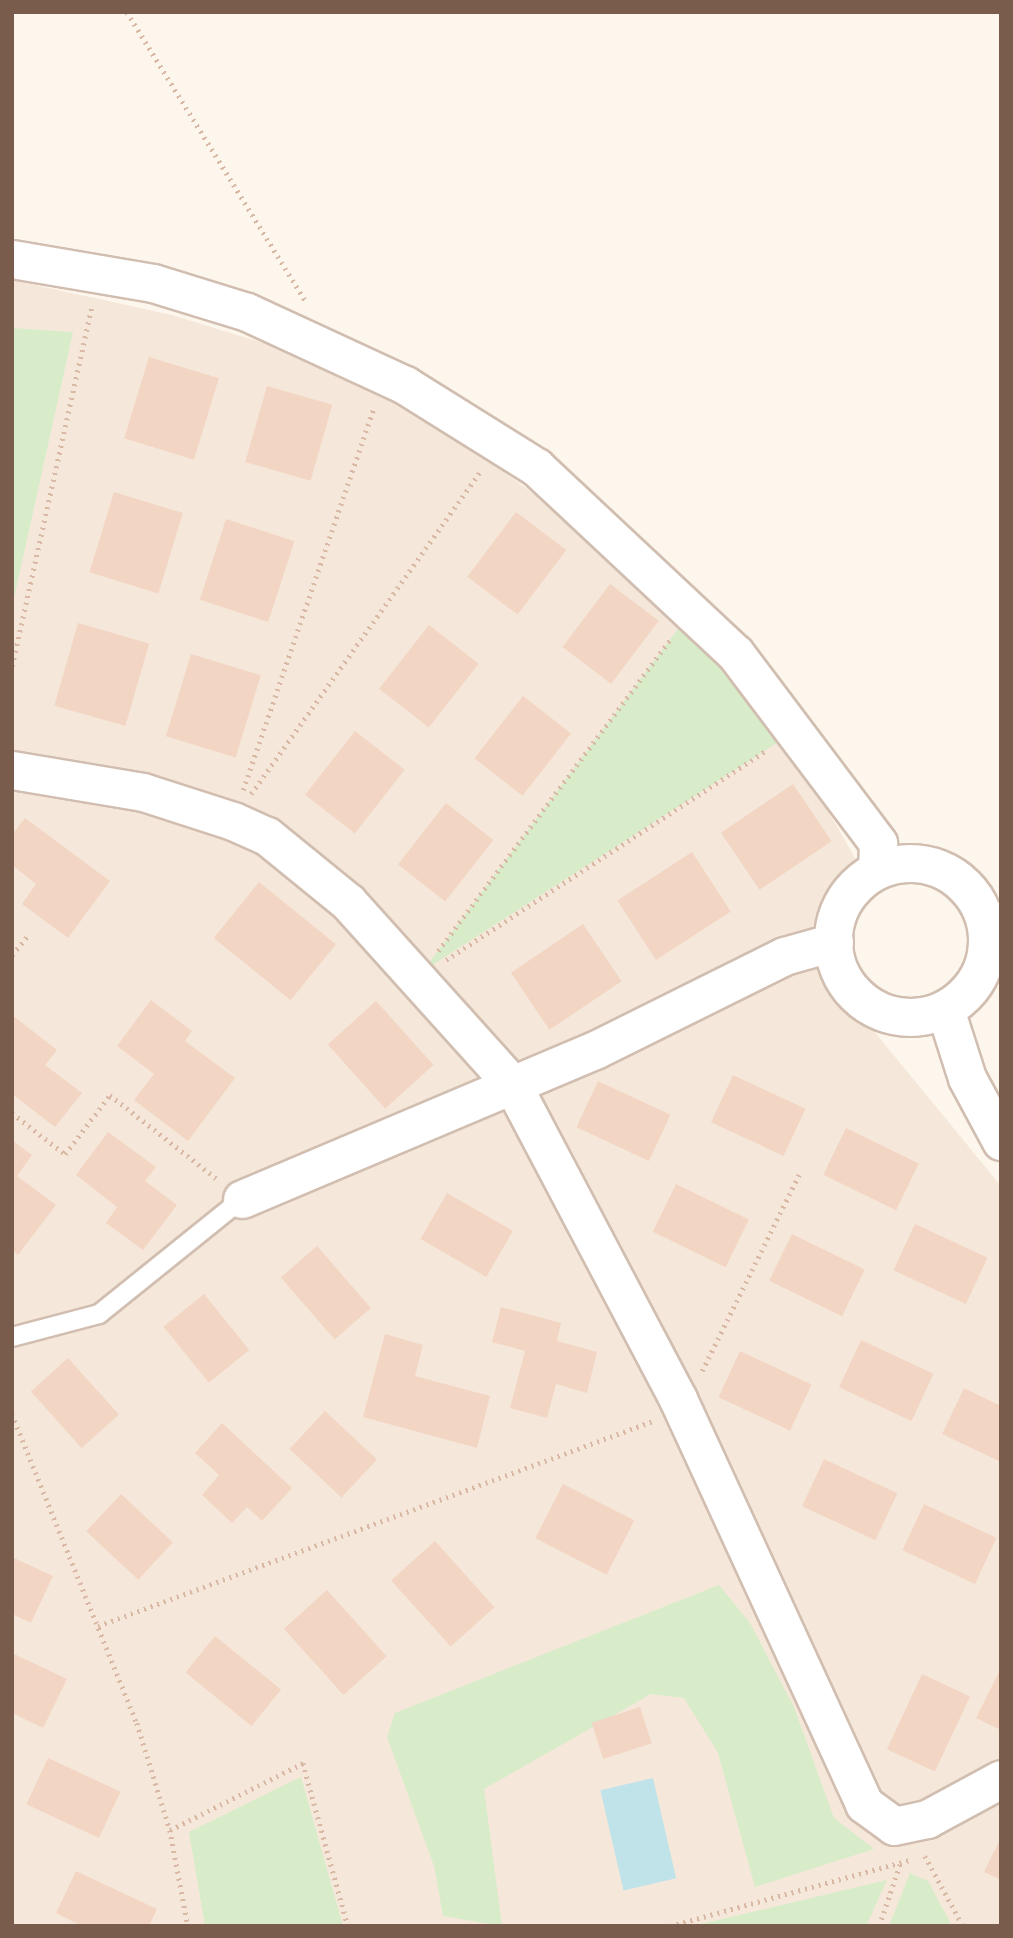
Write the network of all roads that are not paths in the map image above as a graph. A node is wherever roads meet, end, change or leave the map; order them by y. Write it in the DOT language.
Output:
graph roads {
  1 [pos="12,259"];
  2 [pos="12,770"];
  3 [pos="877,870"];
  4 [pos="993,915"];
  5 [pos="834,942"];
  6 [pos="945,1009"];
  7 [pos="512,1084"];
  8 [pos="1001,1141"];
  9 [pos="242,1199"];
  10 [pos="12,1337"];
  11 [pos="1001,1779"];
  1 -- 3 [label="street"];
  2 -- 7 [label="street"];
  3 -- 4 [label="street"];
  3 -- 5 [label="street"];
  4 -- 6 [label="street"];
  5 -- 6 [label="street"];
  5 -- 7 [label="street"];
  6 -- 8 [label="street"];
  7 -- 9 [label="street"];
  7 -- 11 [label="street"];
  9 -- 10 [label="lane"];
}
